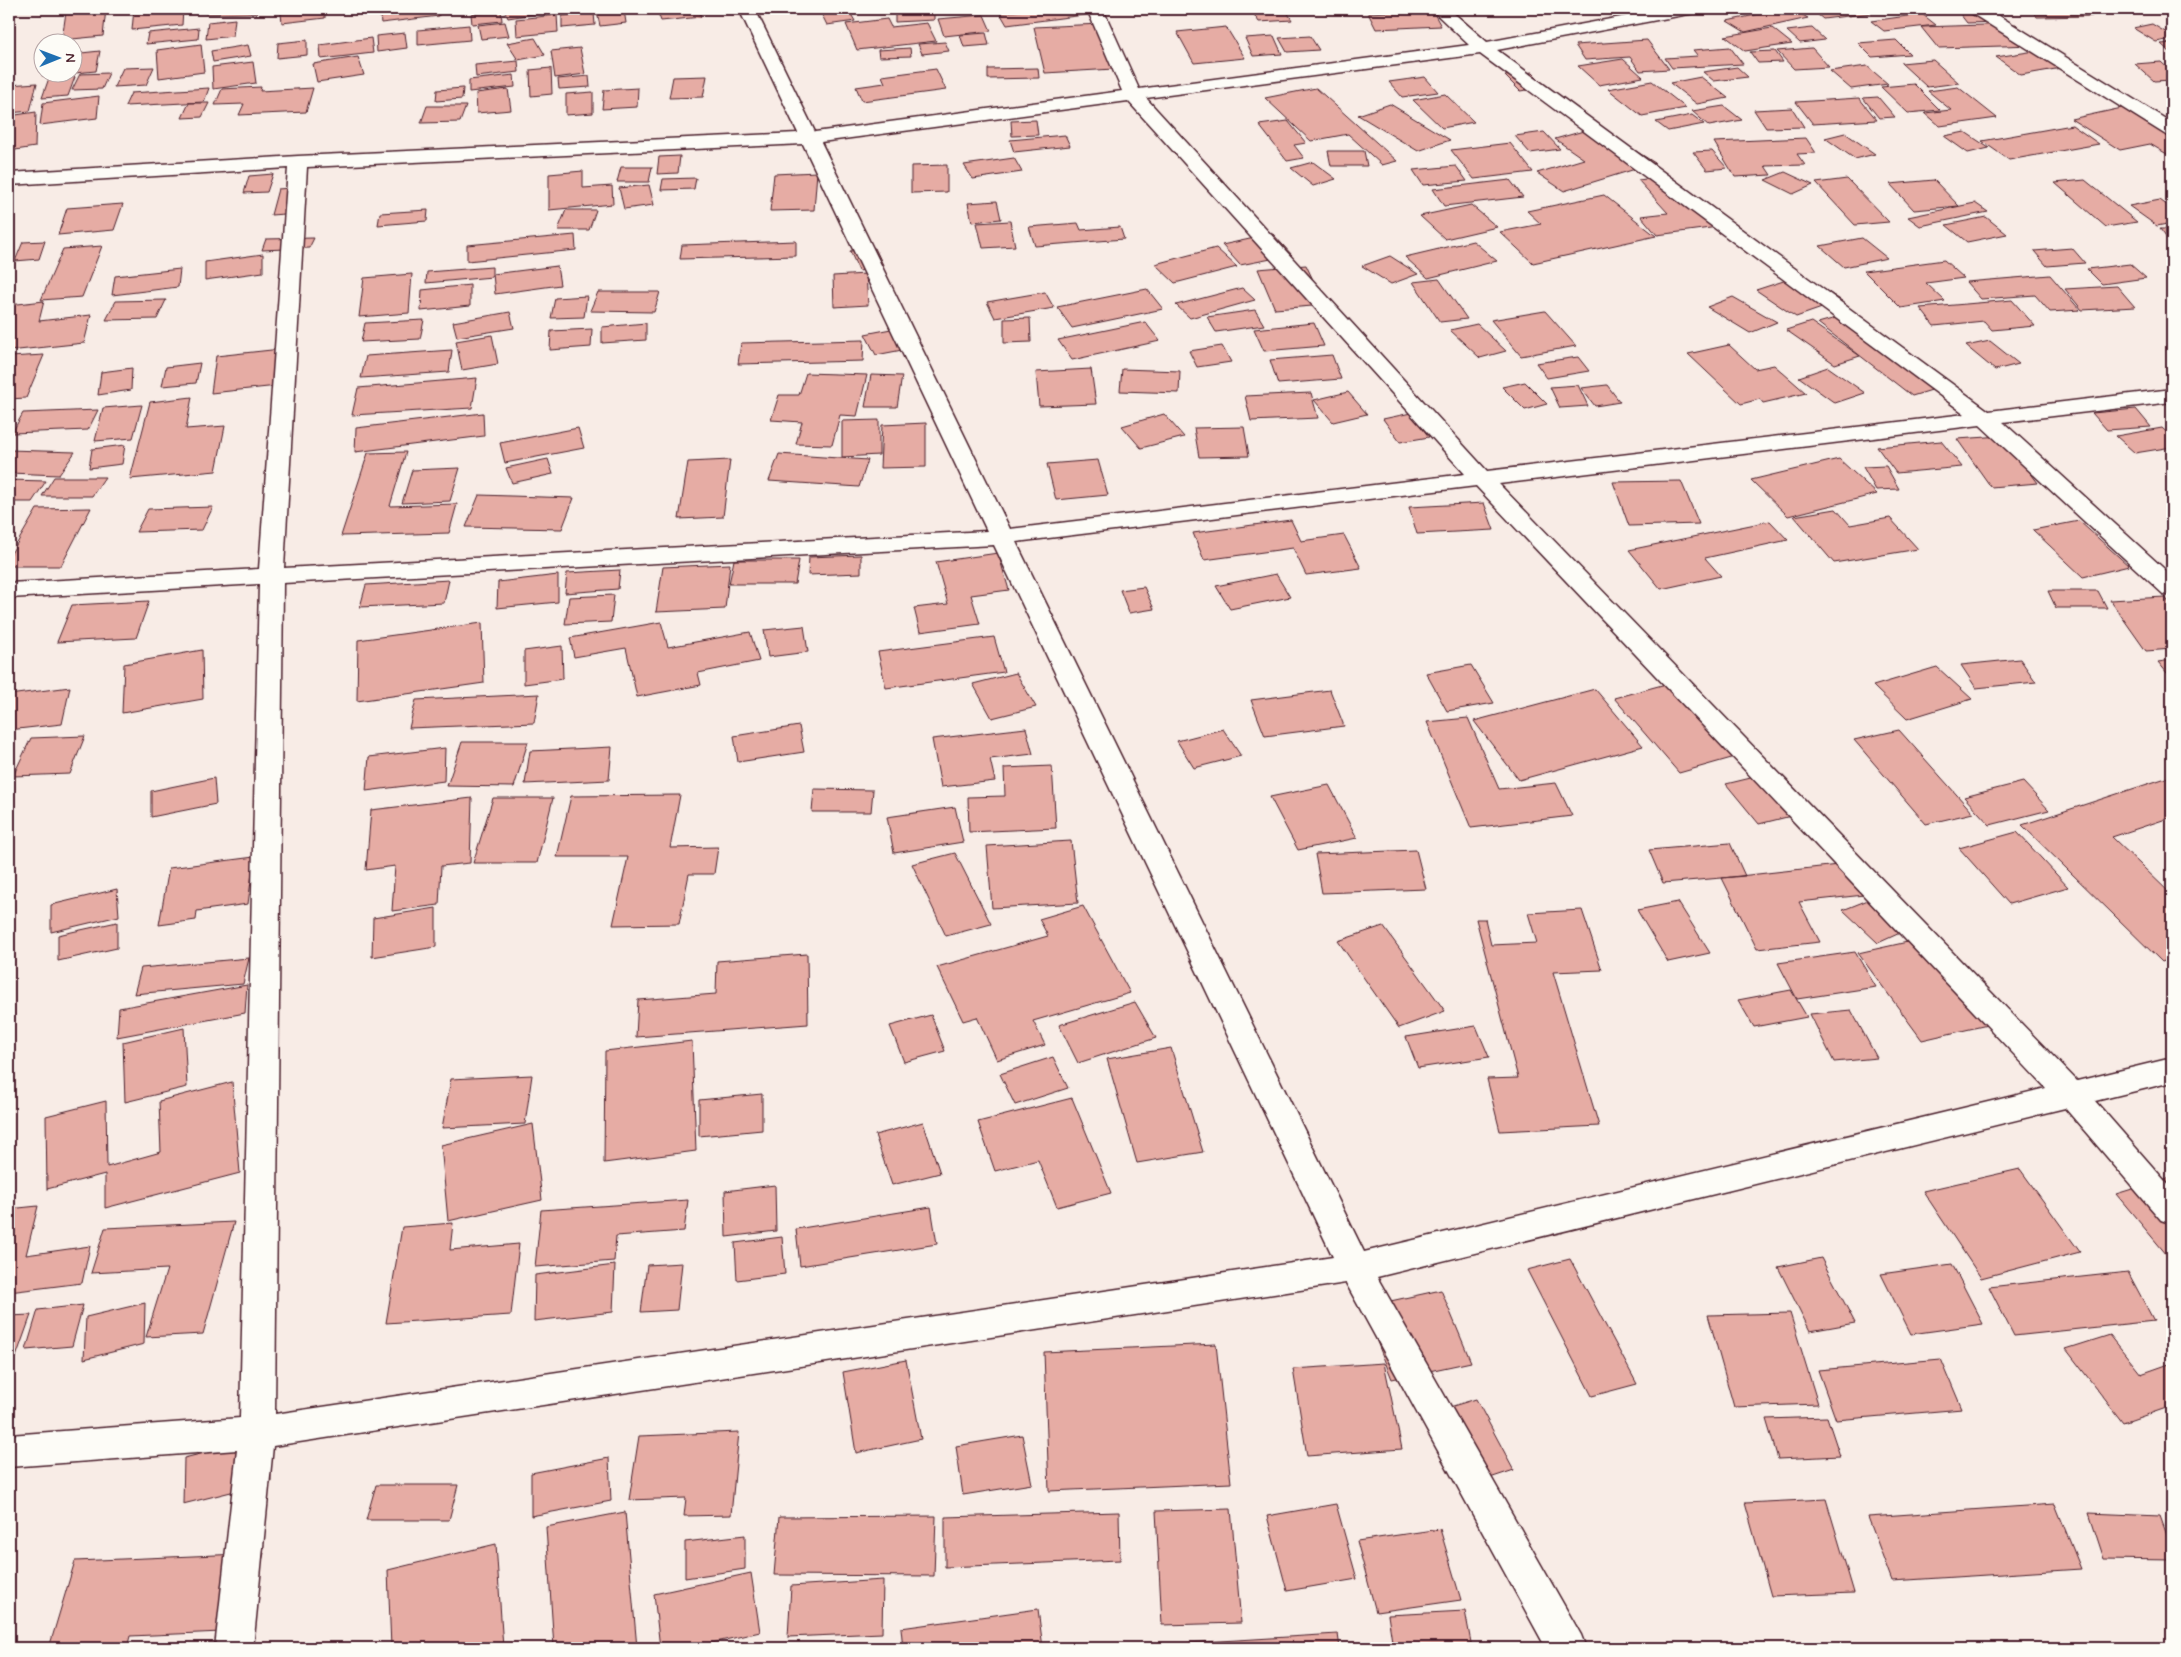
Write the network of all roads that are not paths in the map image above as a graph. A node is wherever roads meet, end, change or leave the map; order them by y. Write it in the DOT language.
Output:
graph roads {
  1 [pos="747,9"];
  2 [pos="1094,9"];
  3 [pos="1439,9"];
  4 [pos="1689,9"];
  5 [pos="1977,9"];
  6 [pos="1482,48"];
  7 [pos="1133,95"];
  8 [pos="2172,131"];
  9 [pos="810,138"];
  10 [pos="298,162"];
  11 [pos="9,179"];
  12 [pos="2172,395"];
  13 [pos="1985,418"];
  14 [pos="1482,478"];
  15 [pos="1003,537"];
  16 [pos="271,577"];
  17 [pos="2172,589"];
  18 [pos="9,590"];
  19 [pos="2172,1070"];
  20 [pos="2071,1094"];
  21 [pos="2172,1211"];
  22 [pos="1355,1268"];
  23 [pos="257,1433"];
  24 [pos="9,1451"];
  25 [pos="234,1648"];
  26 [pos="1567,1648"];
  1 -- 9 [label="street"];
  2 -- 7 [label="street"];
  3 -- 6 [label="street"];
  4 -- 6 [label="street"];
  5 -- 8 [label="street"];
  6 -- 7 [label="street"];
  6 -- 13 [label="street"];
  7 -- 9 [label="street"];
  7 -- 14 [label="street"];
  9 -- 10 [label="street"];
  9 -- 15 [label="street"];
  10 -- 11 [label="street"];
  10 -- 16 [label="street"];
  12 -- 13 [label="street"];
  13 -- 14 [label="street"];
  13 -- 17 [label="street"];
  14 -- 15 [label="street"];
  14 -- 20 [label="street"];
  15 -- 16 [label="street"];
  15 -- 22 [label="street"];
  16 -- 18 [label="street"];
  16 -- 23 [label="street"];
  19 -- 20 [label="street"];
  20 -- 21 [label="street"];
  20 -- 22 [label="street"];
  22 -- 23 [label="street"];
  22 -- 26 [label="street"];
  23 -- 24 [label="street"];
  23 -- 25 [label="street"];
}
